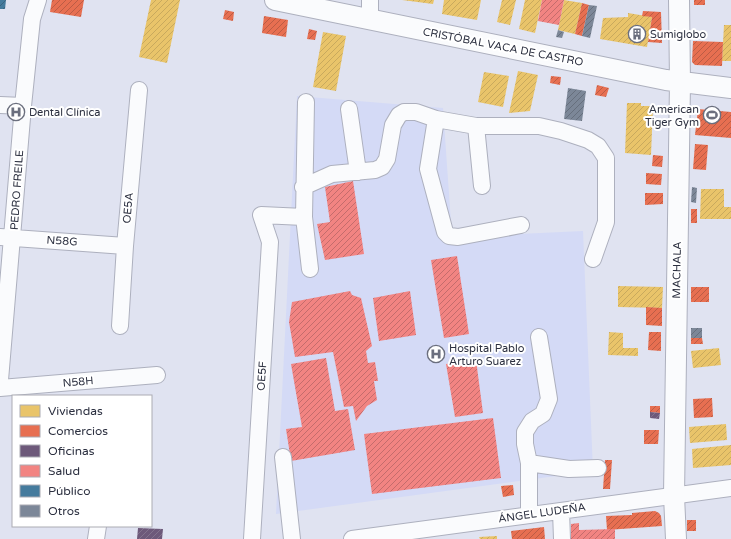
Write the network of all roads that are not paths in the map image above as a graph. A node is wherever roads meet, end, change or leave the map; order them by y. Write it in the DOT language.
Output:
graph roads {
  1 [pos="38,0"];
  2 [pos="275,0"];
  3 [pos="370,0"];
  4 [pos="679,0"];
  5 [pos="370,20"];
  6 [pos="680,82"];
  7 [pos="731,88"];
  8 [pos="139,90"];
  9 [pos="306,102"];
  10 [pos="0,105"];
  11 [pos="23,106"];
  12 [pos="349,109"];
  13 [pos="436,119"];
  14 [pos="476,126"];
  15 [pos="358,172"];
  16 [pos="482,186"];
  17 [pos="303,187"];
  18 [pos="304,217"];
  19 [pos="521,225"];
  20 [pos="6,237"];
  21 [pos="125,246"];
  22 [pos="594,259"];
  23 [pos="310,269"];
  24 [pos="120,326"];
  25 [pos="539,337"];
  26 [pos="157,375"];
  27 [pos="0,380"];
  28 [pos="0,388"];
  29 [pos="283,457"];
  30 [pos="529,463"];
  31 [pos="598,468"];
  32 [pos="731,488"];
  33 [pos="674,496"];
  34 [pos="561,511"];
  35 [pos="529,515"];
  36 [pos="98,527"];
  37 [pos="450,532"];
  38 [pos="96,539"];
  39 [pos="252,539"];
  40 [pos="292,539"];
  41 [pos="352,539"];
  42 [pos="562,539"];
  43 [pos="676,539"];
  1 -- 11 [label="street, PEDRO FREILE"];
  2 -- 5 [label="main road, CRISTÓBAL VACA DE CASTRO"];
  3 -- 5 [label="street"];
  4 -- 6 [label="main road, MACHALA"];
  5 -- 6 [label="main road, CRISTÓBAL VACA DE CASTRO"];
  6 -- 7 [label="main road, CRISTÓBAL VACA DE CASTRO"];
  6 -- 33 [label="main road, MACHALA"];
  8 -- 21 [label="street, OE5A"];
  9 -- 17 [label="street"];
  10 -- 11 [label="street"];
  11 -- 20 [label="street, PEDRO FREILE"];
  12 -- 15 [label="street"];
  13 -- 14 [label="street"];
  13 -- 15 [label="street"];
  13 -- 19 [label="street"];
  14 -- 16 [label="street"];
  14 -- 22 [label="street"];
  15 -- 17 [label="street"];
  17 -- 18 [label="street"];
  18 -- 23 [label="street"];
  18 -- 39 [label="street, OE5F"];
  20 -- 21 [label="street, N58G"];
  20 -- 27 [label="street, PEDRO FREILE"];
  21 -- 24 [label="street, OE5A"];
  25 -- 30 [label="street"];
  26 -- 28 [label="street, N58H"];
  29 -- 40 [label="street"];
  30 -- 31 [label="street"];
  30 -- 35 [label="street"];
  32 -- 33 [label="street, ÁNGEL LUDEÑA"];
  33 -- 34 [label="street, ÁNGEL LUDEÑA"];
  33 -- 43 [label="main road, MACHALA"];
  34 -- 35 [label="street, ÁNGEL LUDEÑA"];
  34 -- 42 [label="street"];
  35 -- 37 [label="street, ÁNGEL LUDEÑA"];
  36 -- 38 [label="street"];
  37 -- 41 [label="street, ÁNGEL LUDEÑA"];
}
